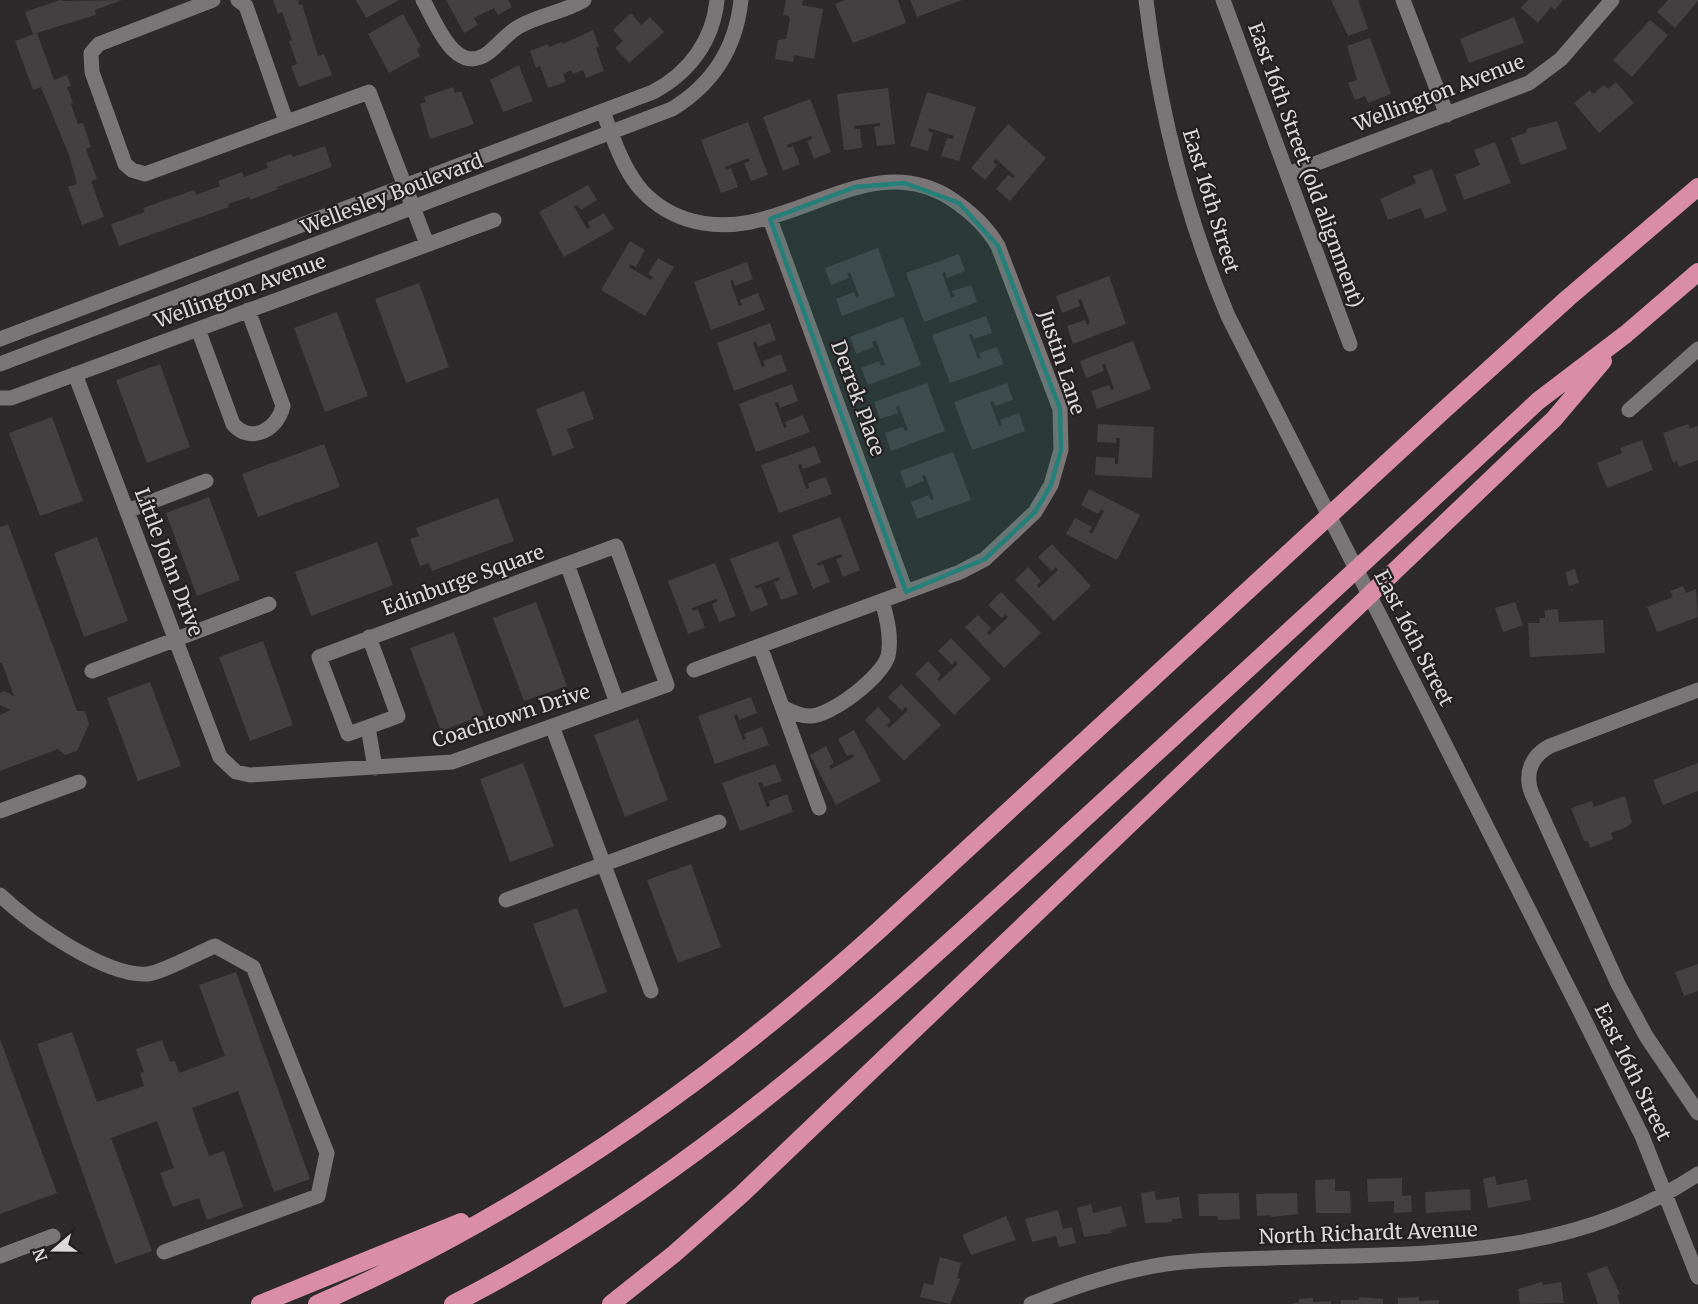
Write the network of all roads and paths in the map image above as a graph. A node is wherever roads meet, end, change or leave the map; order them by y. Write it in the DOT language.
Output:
graph roads {
  1 [pos="213,0"];
  2 [pos="238,0"];
  3 [pos="423,0"];
  4 [pos="584,0"];
  5 [pos="717,0"];
  6 [pos="741,0"];
  7 [pos="1146,0"];
  8 [pos="1223,0"];
  9 [pos="1403,0"];
  10 [pos="1612,0"];
  11 [pos="603,112"];
  12 [pos="1447,115"];
  13 [pos="286,121"];
  14 [pos="611,133"];
  15 [pos="1288,174"];
  16 [pos="406,186"];
  17 [pos="1698,187"];
  18 [pos="414,208"];
  19 [pos="770,219"];
  20 [pos="494,220"];
  21 [pos="427,244"];
  22 [pos="1698,272"];
  23 [pos="248,310"];
  24 [pos="198,329"];
  25 [pos="1626,334"];
  26 [pos="0,339"];
  27 [pos="1350,344"];
  28 [pos="1698,349"];
  29 [pos="0,364"];
  30 [pos="75,374"];
  31 [pos="0,398"];
  32 [pos="1629,410"];
  33 [pos="206,481"];
  34 [pos="127,511"];
  35 [pos="567,564"];
  36 [pos="906,592"];
  37 [pos="882,601"];
  38 [pos="269,604"];
  39 [pos="369,638"];
  40 [pos="175,640"];
  41 [pos="760,646"];
  42 [pos="92,670"];
  43 [pos="694,670"];
  44 [pos="1698,690"];
  45 [pos="617,703"];
  46 [pos="782,707"];
  47 [pos="552,726"];
  48 [pos="368,727"];
  49 [pos="225,764"];
  50 [pos="375,768"];
  51 [pos="79,782"];
  52 [pos="819,808"];
  53 [pos="0,811"];
  54 [pos="718,822"];
  55 [pos="603,864"];
  56 [pos="0,895"];
  57 [pos="506,900"];
  58 [pos="651,991"];
  59 [pos="1698,1113"];
  60 [pos="1698,1174"];
  61 [pos="526,1193"];
  62 [pos="1665,1193"];
  63 [pos="53,1236"];
  64 [pos="164,1252"];
  65 [pos="0,1256"];
  66 [pos="1698,1277"];
  67 [pos="260,1304"];
  68 [pos="317,1304"];
  69 [pos="453,1304"];
  70 [pos="611,1304"];
  71 [pos="1031,1304"];
  1 -- 13 [label="street"];
  2 -- 13 [label="street"];
  3 -- 4 [label="street"];
  5 -- 11 [label="street, Wellesley Boulevard"];
  6 -- 14 [label="street, Wellesley Boulevard"];
  7 -- 62 [label="street, East 16th Street"];
  8 -- 15 [label="street, East 16th Street (old alignment)"];
  9 -- 12 [label="street"];
  10 -- 12 [label="street, Wellington Avenue"];
  11 -- 14 [label="street, Justin Lane"];
  11 -- 16 [label="street, Wellesley Boulevard"];
  12 -- 15 [label="street, Wellington Avenue"];
  13 -- 16 [label="street"];
  14 -- 18 [label="street, Wellesley Boulevard"];
  14 -- 19 [label="street, Justin Lane"];
  15 -- 27 [label="street, East 16th Street (old alignment)"];
  16 -- 18 [label="street"];
  16 -- 26 [label="street, Wellesley Boulevard"];
  17 -- 61 [label="highway"];
  18 -- 21 [label="street"];
  18 -- 29 [label="street, Wellesley Boulevard"];
  19 -- 36 [label="street, Derrek Place"];
  19 -- 36 [label="street, Justin Lane"];
  20 -- 21 [label="street, Wellington Avenue"];
  21 -- 23 [label="street, Wellington Avenue"];
  22 -- 25 [label="highway"];
  23 -- 24 [label="street, Wellington Avenue"];
  23 -- 24 [label="street"];
  24 -- 30 [label="street, Wellington Avenue"];
  25 -- 69 [label="highway"];
  25 -- 70 [label="highway"];
  28 -- 32 [label="street"];
  30 -- 31 [label="street, Wellington Avenue"];
  30 -- 34 [label="street, Little John Drive"];
  33 -- 34 [label="street"];
  34 -- 40 [label="street, Little John Drive"];
  35 -- 39 [label="street, Edinburge Square"];
  35 -- 45 [label="street, Edinburge Square"];
  35 -- 45 [label="street, Coachtown Drive"];
  36 -- 37 [label="street, Justin Lane"];
  37 -- 41 [label="street, Justin Lane"];
  37 -- 46 [label="street"];
  38 -- 40 [label="street"];
  39 -- 48 [label="street, Edinburge Square"];
  39 -- 48 [label="street, Edinburge Square"];
  40 -- 42 [label="street"];
  40 -- 49 [label="street, Little John Drive"];
  41 -- 43 [label="street, Justin Lane"];
  41 -- 46 [label="street"];
  44 -- 59 [label="street"];
  45 -- 47 [label="street, Coachtown Drive"];
  46 -- 52 [label="street"];
  47 -- 50 [label="street, Coachtown Drive"];
  47 -- 55 [label="street"];
  48 -- 50 [label="street"];
  49 -- 50 [label="street, Coachtown Drive"];
  51 -- 53 [label="street"];
  54 -- 55 [label="street"];
  55 -- 57 [label="street"];
  55 -- 58 [label="street"];
  56 -- 64 [label="street"];
  60 -- 62 [label="street, North Richardt Avenue"];
  61 -- 67 [label="highway"];
  61 -- 68 [label="highway"];
  62 -- 66 [label="street, East 16th Street"];
  62 -- 71 [label="street, North Richardt Avenue"];
  63 -- 65 [label="street"];
}
